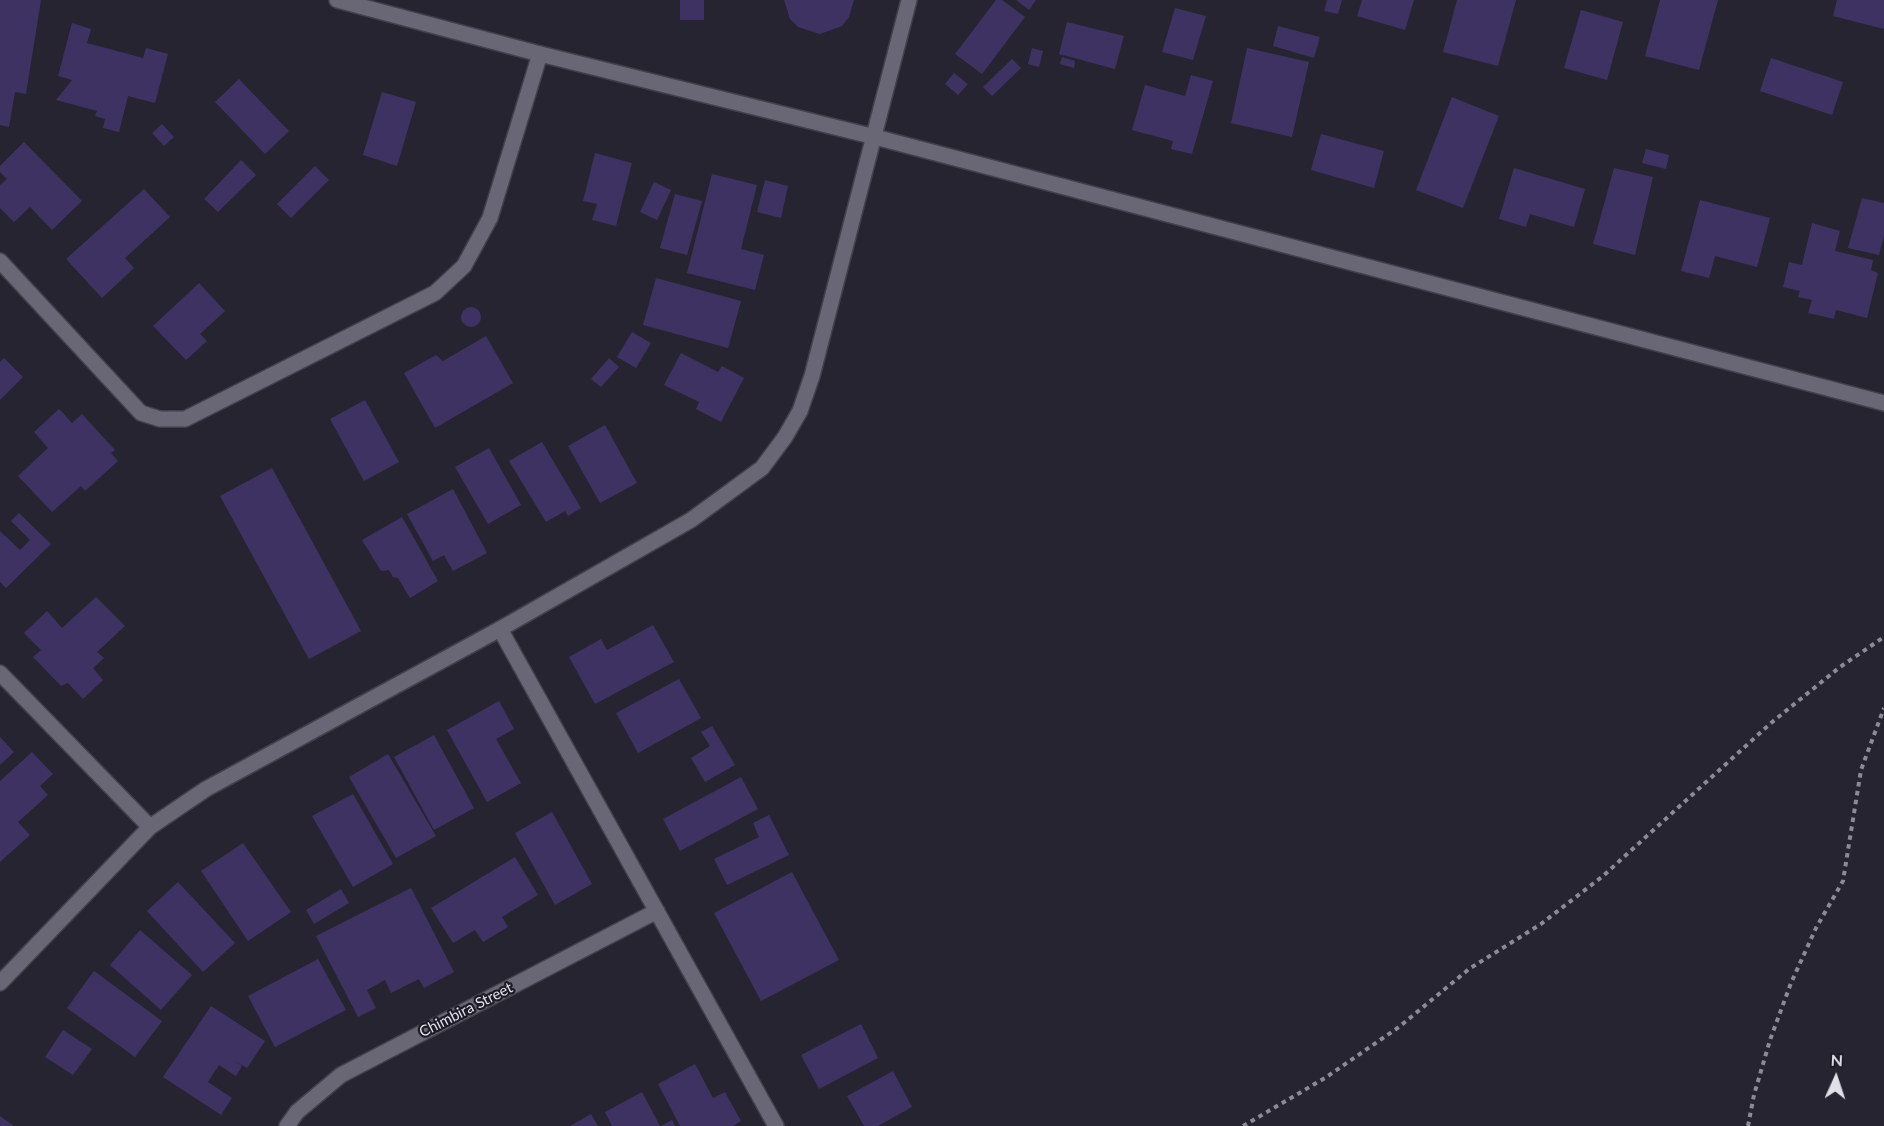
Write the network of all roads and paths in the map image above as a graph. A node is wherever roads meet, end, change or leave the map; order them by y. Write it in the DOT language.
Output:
graph roads {
  1 [pos="337,0"];
  2 [pos="909,0"];
  3 [pos="540,54"];
  4 [pos="875,137"];
  5 [pos="0,261"];
  6 [pos="1884,403"];
  7 [pos="500,629"];
  8 [pos="1884,637"];
  9 [pos="0,673"];
  10 [pos="1884,708"];
  11 [pos="150,827"];
  12 [pos="657,912"];
  13 [pos="0,983"];
  14 [pos="287,1126"];
  15 [pos="776,1126"];
  16 [pos="1243,1126"];
  17 [pos="1748,1126"];
  1 -- 3 [label="street"];
  2 -- 4 [label="street"];
  3 -- 4 [label="street"];
  3 -- 5 [label="street"];
  4 -- 6 [label="street"];
  4 -- 7 [label="street"];
  7 -- 11 [label="street"];
  7 -- 12 [label="street"];
  8 -- 16 [label="path"];
  9 -- 11 [label="street"];
  10 -- 17 [label="path"];
  11 -- 13 [label="street"];
  12 -- 14 [label="street, Chimbira Street"];
  12 -- 15 [label="street"];
}
